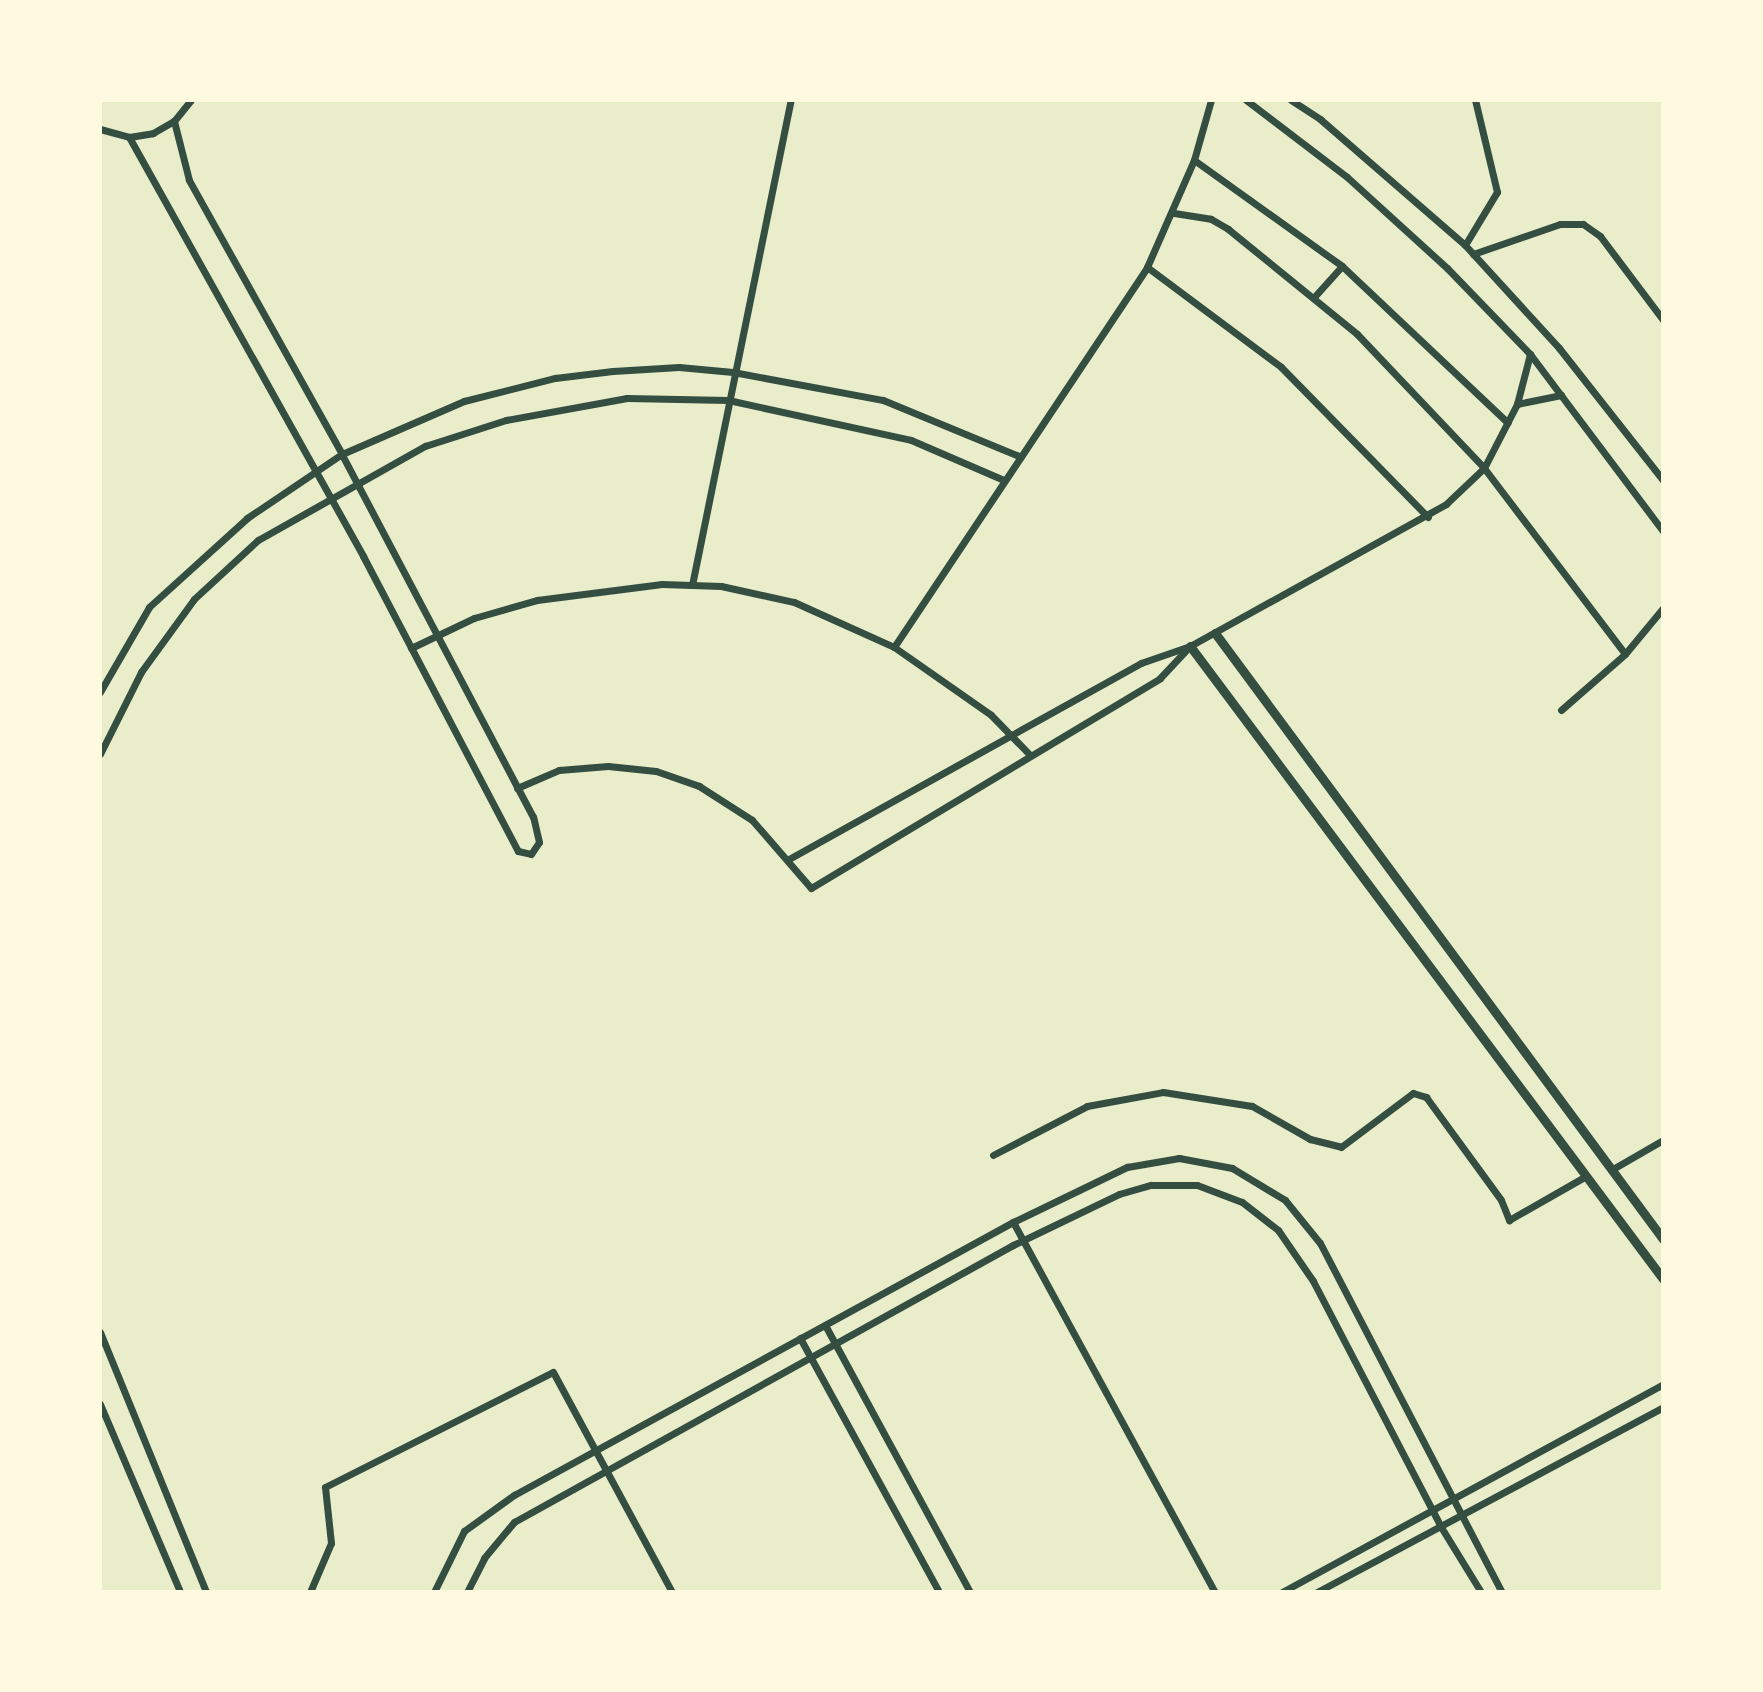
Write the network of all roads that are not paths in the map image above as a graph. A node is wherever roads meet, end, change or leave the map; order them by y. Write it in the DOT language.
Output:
graph roads {
  1 [pos="191,100"];
  2 [pos="791,100"];
  3 [pos="1211,100"];
  4 [pos="1246,100"];
  5 [pos="1291,100"];
  6 [pos="1475,100"];
  7 [pos="174,121"];
  8 [pos="100,129"];
  9 [pos="129,137"];
  10 [pos="1194,160"];
  11 [pos="1174,213"];
  12 [pos="1465,245"];
  13 [pos="1473,254"];
  14 [pos="1342,266"];
  15 [pos="1147,267"];
  16 [pos="1315,296"];
  17 [pos="1663,320"];
  18 [pos="1530,354"];
  19 [pos="733,372"];
  20 [pos="1561,395"];
  21 [pos="728,400"];
  22 [pos="1517,404"];
  23 [pos="1508,423"];
  24 [pos="342,454"];
  25 [pos="1021,457"];
  26 [pos="1484,468"];
  27 [pos="314,473"];
  28 [pos="1004,480"];
  29 [pos="1663,480"];
  30 [pos="356,481"];
  31 [pos="328,496"];
  32 [pos="1428,517"];
  33 [pos="1663,531"];
  34 [pos="692,585"];
  35 [pos="1663,608"];
  36 [pos="436,633"];
  37 [pos="1215,633"];
  38 [pos="1190,646"];
  39 [pos="894,647"];
  40 [pos="411,648"];
  41 [pos="1625,654"];
  42 [pos="100,692"];
  43 [pos="1561,710"];
  44 [pos="1013,735"];
  45 [pos="100,754"];
  46 [pos="1030,755"];
  47 [pos="517,788"];
  48 [pos="789,859"];
  49 [pos="1663,1140"];
  50 [pos="993,1155"];
  51 [pos="1611,1170"];
  52 [pos="1586,1176"];
  53 [pos="1013,1222"];
  54 [pos="1663,1239"];
  55 [pos="1022,1241"];
  56 [pos="1663,1279"];
  57 [pos="825,1325"];
  58 [pos="100,1332"];
  59 [pos="800,1338"];
  60 [pos="836,1345"];
  61 [pos="812,1358"];
  62 [pos="1663,1384"];
  63 [pos="100,1404"];
  64 [pos="1662,1409"];
  65 [pos="596,1450"];
  66 [pos="607,1471"];
  67 [pos="1452,1501"];
  68 [pos="1433,1512"];
  69 [pos="1461,1517"];
  70 [pos="1441,1527"];
  71 [pos="180,1592"];
  72 [pos="206,1592"];
  73 [pos="310,1592"];
  74 [pos="434,1592"];
  75 [pos="467,1592"];
  76 [pos="672,1592"];
  77 [pos="939,1592"];
  78 [pos="970,1592"];
  79 [pos="1215,1592"];
  80 [pos="1282,1592"];
  81 [pos="1317,1592"];
  82 [pos="1481,1592"];
  83 [pos="1502,1592"];
  1 -- 7 [label="street"];
  2 -- 19 [label="street"];
  3 -- 10 [label="street"];
  4 -- 18 [label="street"];
  5 -- 12 [label="street"];
  6 -- 12 [label="street"];
  7 -- 9 [label="street"];
  7 -- 24 [label="street"];
  8 -- 9 [label="street"];
  9 -- 27 [label="street"];
  10 -- 11 [label="street"];
  10 -- 14 [label="street"];
  11 -- 15 [label="street"];
  11 -- 16 [label="street"];
  12 -- 13 [label="street"];
  13 -- 17 [label="street"];
  13 -- 29 [label="street"];
  14 -- 16 [label="street"];
  14 -- 23 [label="street"];
  15 -- 25 [label="street"];
  15 -- 32 [label="street"];
  16 -- 26 [label="street"];
  18 -- 20 [label="street"];
  18 -- 22 [label="street"];
  19 -- 21 [label="street"];
  19 -- 24 [label="street"];
  19 -- 25 [label="street"];
  20 -- 22 [label="street"];
  20 -- 33 [label="street"];
  21 -- 28 [label="street"];
  21 -- 30 [label="street"];
  21 -- 34 [label="street"];
  22 -- 23 [label="street"];
  23 -- 26 [label="street"];
  24 -- 27 [label="street"];
  24 -- 30 [label="street"];
  25 -- 28 [label="street"];
  26 -- 32 [label="street"];
  26 -- 41 [label="street"];
  27 -- 31 [label="street"];
  27 -- 42 [label="street"];
  28 -- 39 [label="street"];
  30 -- 31 [label="street"];
  30 -- 36 [label="street"];
  31 -- 40 [label="street"];
  31 -- 45 [label="street"];
  32 -- 37 [label="street"];
  34 -- 36 [label="street"];
  34 -- 39 [label="street"];
  35 -- 41 [label="street"];
  36 -- 40 [label="street"];
  36 -- 47 [label="street"];
  37 -- 38 [label="street"];
  37 -- 51 [label="street"];
  38 -- 44 [label="street"];
  38 -- 46 [label="street"];
  38 -- 52 [label="street"];
  39 -- 44 [label="street"];
  40 -- 47 [label="street"];
  41 -- 43 [label="street"];
  44 -- 46 [label="street"];
  44 -- 48 [label="street"];
  46 -- 48 [label="street"];
  47 -- 48 [label="street"];
  49 -- 51 [label="street"];
  50 -- 52 [label="street"];
  51 -- 54 [label="street"];
  52 -- 56 [label="street"];
  53 -- 55 [label="street"];
  53 -- 57 [label="street"];
  53 -- 67 [label="street"];
  55 -- 60 [label="street"];
  55 -- 68 [label="street"];
  55 -- 79 [label="street"];
  57 -- 59 [label="street"];
  57 -- 60 [label="street"];
  58 -- 72 [label="street"];
  59 -- 61 [label="street"];
  59 -- 65 [label="street"];
  60 -- 61 [label="street"];
  60 -- 78 [label="street"];
  61 -- 66 [label="street"];
  61 -- 77 [label="street"];
  62 -- 67 [label="street"];
  63 -- 71 [label="street"];
  64 -- 69 [label="street"];
  65 -- 66 [label="street"];
  65 -- 73 [label="street"];
  65 -- 74 [label="street"];
  66 -- 75 [label="street"];
  66 -- 76 [label="street"];
  67 -- 68 [label="street"];
  67 -- 69 [label="street"];
  68 -- 70 [label="street"];
  68 -- 80 [label="street"];
  69 -- 70 [label="street"];
  69 -- 83 [label="street"];
  70 -- 81 [label="street"];
  70 -- 82 [label="street"];
}
